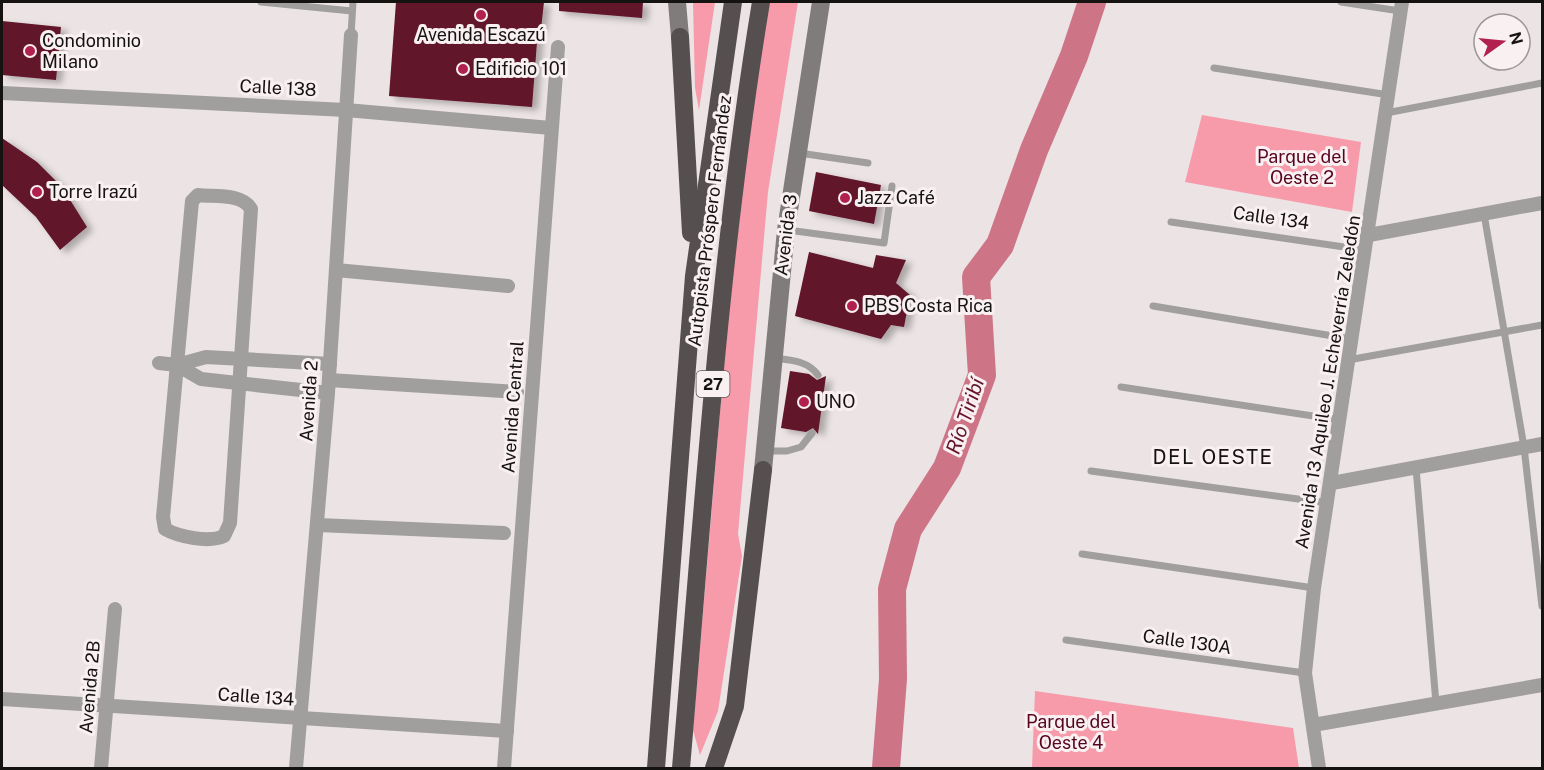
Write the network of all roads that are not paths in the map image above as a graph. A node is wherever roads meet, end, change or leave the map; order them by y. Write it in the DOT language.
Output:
graph roads {
  1 [pos="261,2"];
  2 [pos="353,2"];
  3 [pos="677,2"];
  4 [pos="733,2"];
  5 [pos="761,2"];
  6 [pos="821,2"];
  7 [pos="1341,2"];
  8 [pos="1402,7"];
  9 [pos="352,11"];
  10 [pos="351,35"];
  11 [pos="680,37"];
  12 [pos="558,47"];
  13 [pos="1214,68"];
  14 [pos="1542,83"];
  15 [pos="2,93"];
  16 [pos="1389,95"];
  17 [pos="346,110"];
  18 [pos="1386,113"];
  19 [pos="551,128"];
  20 [pos="797,152"];
  21 [pos="868,163"];
  22 [pos="892,186"];
  23 [pos="1542,203"];
  24 [pos="1484,214"];
  25 [pos="1171,222"];
  26 [pos="786,230"];
  27 [pos="1369,235"];
  28 [pos="1365,250"];
  29 [pos="336,270"];
  30 [pos="694,276"];
  31 [pos="508,286"];
  32 [pos="1153,306"];
  33 [pos="1542,325"];
  34 [pos="1506,332"];
  35 [pos="1352,339"];
  36 [pos="774,357"];
  37 [pos="241,359"];
  38 [pos="1348,360"];
  39 [pos="159,363"];
  40 [pos="330,364"];
  41 [pos="177,365"];
  42 [pos="818,375"];
  43 [pos="239,386"];
  44 [pos="329,387"];
  45 [pos="1121,387"];
  46 [pos="517,392"];
  47 [pos="1340,420"];
  48 [pos="812,433"];
  49 [pos="1542,444"];
  50 [pos="1524,447"];
  51 [pos="765,451"];
  52 [pos="1416,468"];
  53 [pos="763,470"];
  54 [pos="1091,471"];
  55 [pos="1332,483"];
  56 [pos="1328,503"];
  57 [pos="318,525"];
  58 [pos="504,533"];
  59 [pos="1082,554"];
  60 [pos="1314,588"];
  61 [pos="1542,606"];
  62 [pos="115,609"];
  63 [pos="1066,640"];
  64 [pos="1305,673"];
  65 [pos="1542,685"];
  66 [pos="2,699"];
  67 [pos="1436,703"];
  68 [pos="106,704"];
  69 [pos="300,718"];
  70 [pos="1312,725"];
  71 [pos="507,731"];
  72 [pos="101,768"];
  73 [pos="296,768"];
  74 [pos="504,768"];
  75 [pos="656,768"];
  76 [pos="681,768"];
  77 [pos="714,768"];
  78 [pos="1319,768"];
  1 -- 9 [label="lane"];
  2 -- 9 [label="lane"];
  3 -- 11 [label="street"];
  4 -- 30 [label="highway, Autopista Próspero Fernández / 27"];
  5 -- 76 [label="highway, Autopista Próspero Fernández / 27"];
  6 -- 20 [label="street, Avenida 3"];
  7 -- 8 [label="lane"];
  8 -- 16 [label="street, Avenida 13 Aquileo J. Echeverría Zeledón"];
  9 -- 10 [label="lane"];
  10 -- 17 [label="street, Avenida 2"];
  11 -- 30 [label="highway"];
  12 -- 19 [label="street, Avenida Central"];
  13 -- 16 [label="lane"];
  14 -- 18 [label="lane"];
  15 -- 17 [label="street, Calle 138"];
  16 -- 18 [label="street, Avenida 13 Aquileo J. Echeverría Zeledón"];
  17 -- 19 [label="street, Calle 138"];
  17 -- 29 [label="street, Avenida 2"];
  18 -- 27 [label="street, Avenida 13 Aquileo J. Echeverría Zeledón"];
  19 -- 71 [label="street, Avenida Central"];
  20 -- 21 [label="lane"];
  20 -- 26 [label="street, Avenida 3"];
  22 -- 26 [label="lane"];
  23 -- 24 [label="street"];
  24 -- 27 [label="street"];
  24 -- 34 [label="lane"];
  25 -- 28 [label="lane, Calle 134"];
  26 -- 36 [label="street, Avenida 3"];
  27 -- 28 [label="street, Avenida 13 Aquileo J. Echeverría Zeledón"];
  28 -- 35 [label="street, Avenida 13 Aquileo J. Echeverría Zeledón"];
  29 -- 31 [label="street"];
  29 -- 40 [label="street, Avenida 2"];
  30 -- 75 [label="highway, Autopista Próspero Fernández / 27"];
  32 -- 35 [label="lane"];
  33 -- 34 [label="lane"];
  34 -- 38 [label="lane"];
  34 -- 50 [label="lane"];
  35 -- 38 [label="street, Avenida 13 Aquileo J. Echeverría Zeledón"];
  36 -- 42 [label="lane"];
  36 -- 51 [label="street, Avenida 3"];
  37 -- 40 [label="street"];
  37 -- 41 [label="street"];
  37 -- 41 [label="street"];
  37 -- 43 [label="street"];
  38 -- 47 [label="street, Avenida 13 Aquileo J. Echeverría Zeledón"];
  39 -- 41 [label="street"];
  40 -- 44 [label="street, Avenida 2"];
  41 -- 43 [label="street"];
  41 -- 43 [label="street"];
  43 -- 44 [label="street"];
  44 -- 46 [label="street"];
  44 -- 57 [label="street, Avenida 2"];
  45 -- 47 [label="lane"];
  47 -- 55 [label="street, Avenida 13 Aquileo J. Echeverría Zeledón"];
  48 -- 51 [label="lane"];
  49 -- 50 [label="street"];
  50 -- 52 [label="street"];
  50 -- 61 [label="lane"];
  51 -- 53 [label="street, Avenida 3"];
  52 -- 55 [label="street"];
  52 -- 67 [label="lane"];
  53 -- 77 [label="highway"];
  54 -- 56 [label="lane"];
  55 -- 56 [label="street, Avenida 13 Aquileo J. Echeverría Zeledón"];
  56 -- 60 [label="street, Avenida 13 Aquileo J. Echeverría Zeledón"];
  57 -- 58 [label="street"];
  57 -- 69 [label="street, Avenida 2"];
  59 -- 60 [label="lane"];
  60 -- 64 [label="street, Avenida 13 Aquileo J. Echeverría Zeledón"];
  62 -- 68 [label="street, Avenida 2B"];
  63 -- 64 [label="lane, Calle 130A"];
  64 -- 70 [label="street, Avenida 13 Aquileo J. Echeverría Zeledón"];
  65 -- 67 [label="street"];
  66 -- 68 [label="street, Calle 134"];
  67 -- 70 [label="street"];
  68 -- 69 [label="street, Calle 134"];
  68 -- 72 [label="street, Avenida 2B"];
  69 -- 71 [label="street, Calle 134"];
  69 -- 73 [label="street, Avenida 2"];
  70 -- 78 [label="street, Avenida 13 Aquileo J. Echeverría Zeledón"];
  71 -- 74 [label="street, Avenida Central"];
}
